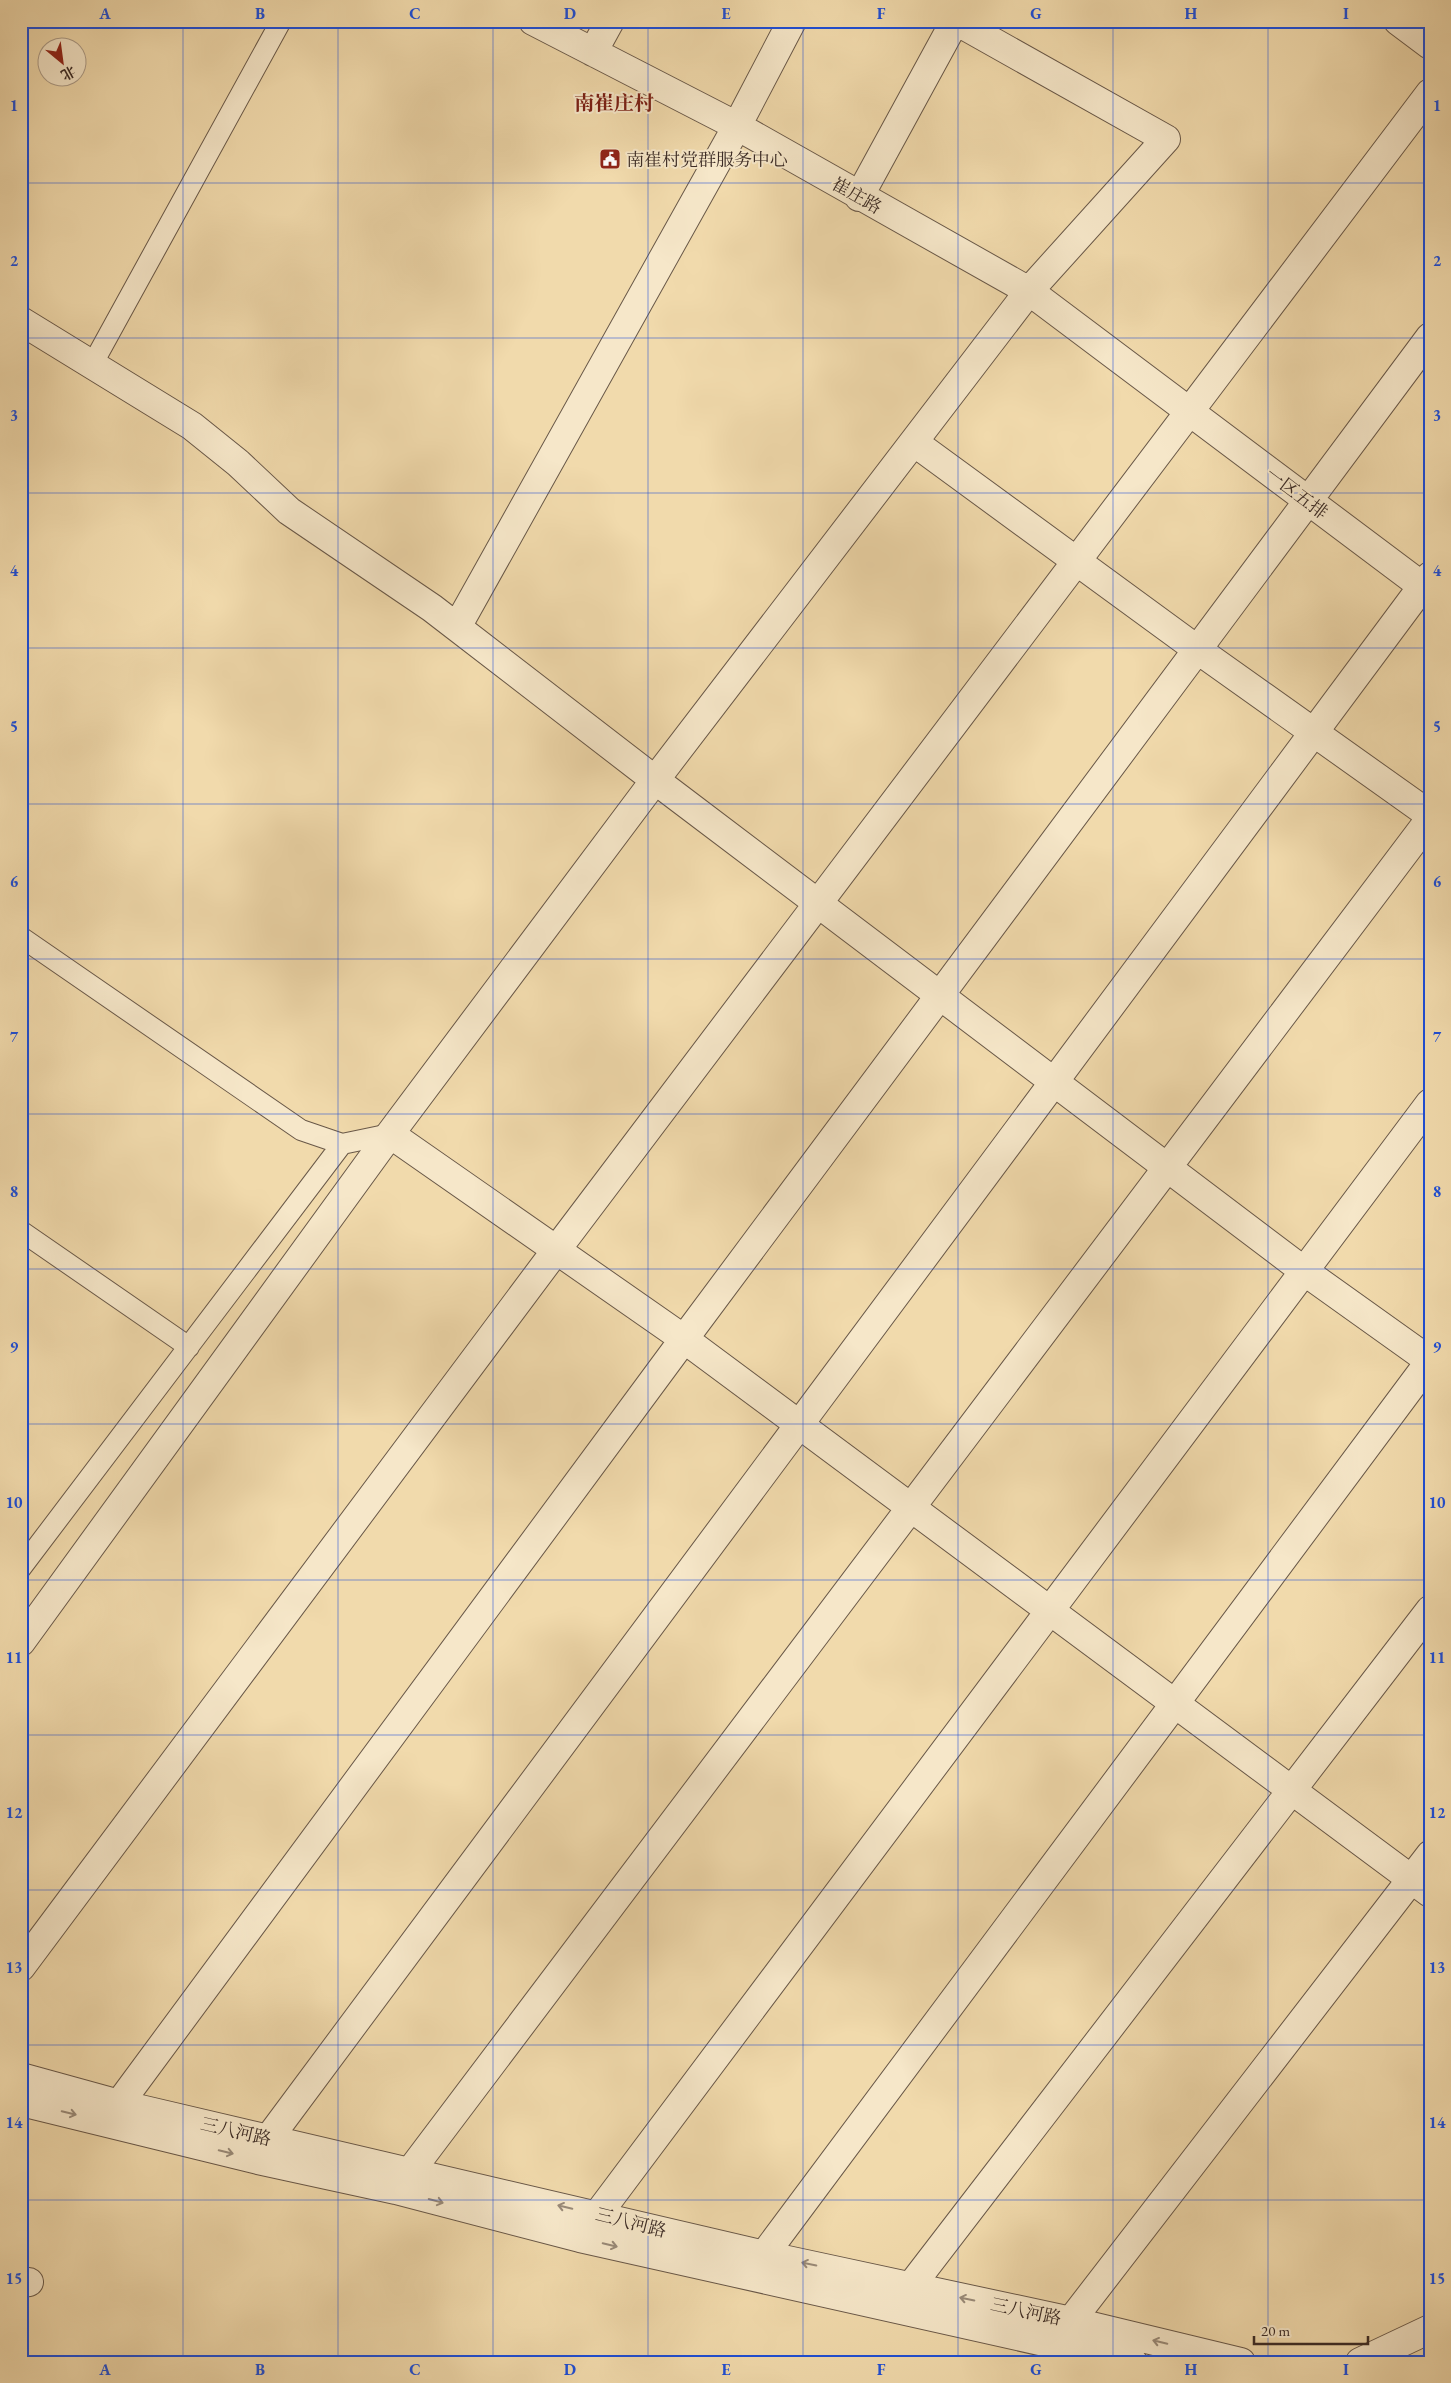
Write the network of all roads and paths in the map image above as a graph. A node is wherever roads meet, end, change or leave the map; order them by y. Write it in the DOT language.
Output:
graph roads {
  1 [pos="280,21"];
  2 [pos="533,21"];
  3 [pos="610,21"];
  4 [pos="792,21"];
  5 [pos="955,21"];
  6 [pos="1398,21"];
  7 [pos="1430,45"];
  8 [pos="593,52"];
  9 [pos="1430,93"];
  10 [pos="737,126"];
  11 [pos="859,197"];
  12 [pos="1029,291"];
  13 [pos="21,321"];
  14 [pos="1430,337"];
  15 [pos="92,365"];
  16 [pos="1165,394"];
  17 [pos="1189,412"];
  18 [pos="915,443"];
  19 [pos="1308,501"];
  20 [pos="1077,560"];
  21 [pos="1427,585"];
  22 [pos="457,627"];
  23 [pos="1198,650"];
  24 [pos="1313,732"];
  25 [pos="655,780"];
  26 [pos="1430,814"];
  27 [pos="1430,819"];
  28 [pos="819,902"];
  29 [pos="21,937"];
  30 [pos="941,994"];
  31 [pos="1054,1081"];
  32 [pos="1430,1103"];
  33 [pos="390,1134"];
  34 [pos="342,1144"];
  35 [pos="1168,1167"];
  36 [pos="21,1231"];
  37 [pos="557,1249"];
  38 [pos="1304,1271"];
  39 [pos="684,1339"];
  40 [pos="189,1346"];
  41 [pos="1430,1361"];
  42 [pos="798,1424"];
  43 [pos="910,1508"];
  44 [pos="23,1564"];
  45 [pos="1430,1610"];
  46 [pos="1049,1611"];
  47 [pos="21,1642"];
  48 [pos="1174,1703"];
  49 [pos="1292,1790"];
  50 [pos="1430,1855"];
  51 [pos="1421,1886"];
  52 [pos="21,1967"];
  53 [pos="21,2077"];
  54 [pos="21,2102"];
  55 [pos="113,2114"];
  56 [pos="263,2149"];
  57 [pos="404,2181"];
  58 [pos="597,2214"];
  59 [pos="580,2238"];
  60 [pos="764,2254"];
  61 [pos="750,2278"];
  62 [pos="911,2286"];
  63 [pos="897,2310"];
  64 [pos="1071,2321"];
  65 [pos="1430,2329"];
  66 [pos="1054,2344"];
  67 [pos="1132,2362"];
  68 [pos="1241,2362"];
  69 [pos="1360,2362"];
  1 -- 15 [label="lane"];
  2 -- 8 [label="street, 崔庄路"];
  3 -- 8 [label="street"];
  4 -- 10 [label="street"];
  5 -- 11 [label="street"];
  5 -- 12 [label="street"];
  6 -- 7 [label="street"];
  8 -- 10 [label="street, 崔庄路"];
  9 -- 17 [label="street"];
  10 -- 11 [label="street, 崔庄路"];
  10 -- 22 [label="street"];
  11 -- 12 [label="street, 崔庄路"];
  12 -- 16 [label="street, 崔庄路"];
  12 -- 18 [label="street"];
  13 -- 15 [label="street"];
  14 -- 19 [label="street"];
  15 -- 22 [label="street"];
  16 -- 17 [label="street, 一区五排"];
  17 -- 19 [label="street, 一区五排"];
  17 -- 20 [label="street"];
  18 -- 20 [label="street"];
  18 -- 25 [label="street"];
  19 -- 21 [label="street, 一区五排"];
  19 -- 23 [label="street"];
  20 -- 23 [label="street"];
  20 -- 28 [label="street"];
  21 -- 24 [label="street"];
  22 -- 25 [label="street"];
  23 -- 24 [label="street"];
  23 -- 30 [label="street"];
  24 -- 26 [label="street"];
  24 -- 31 [label="street"];
  25 -- 28 [label="street"];
  25 -- 33 [label="street"];
  27 -- 35 [label="street"];
  28 -- 30 [label="street"];
  28 -- 37 [label="street"];
  29 -- 34 [label="lane"];
  30 -- 31 [label="street"];
  30 -- 39 [label="street"];
  31 -- 35 [label="street"];
  31 -- 42 [label="street"];
  32 -- 38 [label="street"];
  33 -- 34 [label="lane"];
  33 -- 37 [label="street"];
  33 -- 47 [label="street"];
  34 -- 40 [label="lane"];
  35 -- 38 [label="street"];
  35 -- 43 [label="street"];
  36 -- 40 [label="lane"];
  37 -- 39 [label="street"];
  37 -- 52 [label="street"];
  38 -- 41 [label="street"];
  38 -- 46 [label="street"];
  39 -- 42 [label="street"];
  39 -- 55 [label="street"];
  40 -- 44 [label="lane"];
  41 -- 48 [label="street"];
  42 -- 43 [label="street"];
  42 -- 56 [label="street"];
  43 -- 46 [label="street"];
  43 -- 57 [label="street"];
  45 -- 49 [label="street"];
  46 -- 48 [label="street"];
  46 -- 58 [label="street"];
  48 -- 49 [label="street"];
  48 -- 60 [label="street"];
  49 -- 51 [label="street"];
  49 -- 62 [label="street"];
  50 -- 51 [label="street"];
  51 -- 64 [label="street"];
  53 -- 55 [label="street, 三八河路"];
  54 -- 55 [label="street, 三八河路, one-way"];
  55 -- 56 [label="street, 三八河路"];
  56 -- 57 [label="street, 三八河路"];
  58 -- 57 [label="street, 三八河路, one-way"];
  57 -- 59 [label="street, 三八河路, one-way"];
  58 -- 59 [label="street"];
  58 -- 60 [label="street, 三八河路"];
  59 -- 61 [label="street, 三八河路, one-way"];
  60 -- 61 [label="street"];
  62 -- 60 [label="street, 三八河路, one-way"];
  61 -- 63 [label="street, 三八河路"];
  62 -- 63 [label="street"];
  64 -- 62 [label="street, 三八河路, one-way"];
  63 -- 66 [label="street, 三八河路"];
  64 -- 66 [label="street"];
  68 -- 64 [label="street, 三八河路, one-way"];
  65 -- 69 [label="street"];
  66 -- 67 [label="street, 三八河路"];
}
